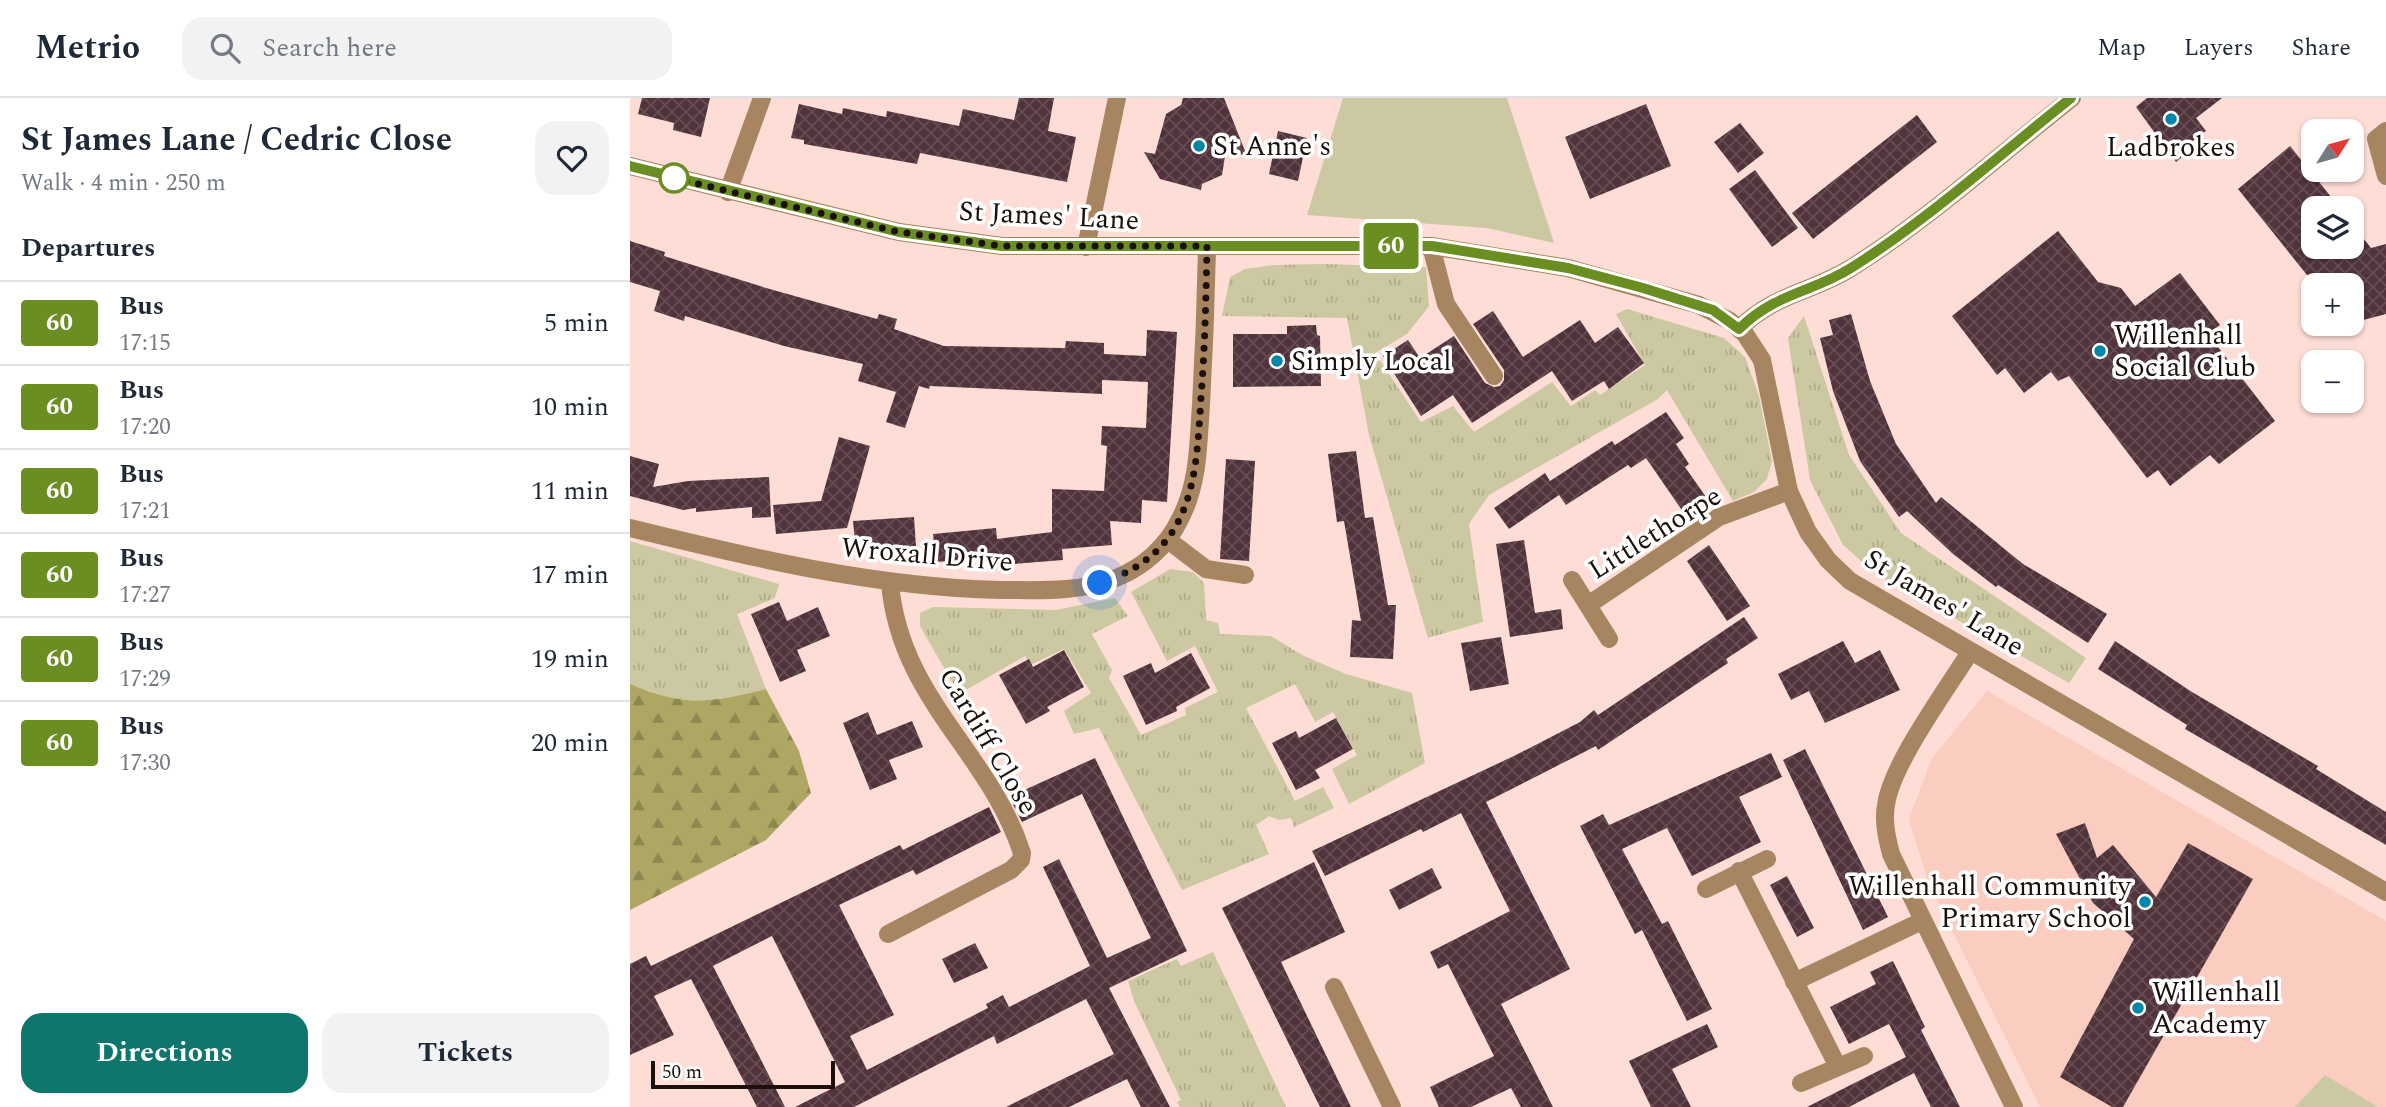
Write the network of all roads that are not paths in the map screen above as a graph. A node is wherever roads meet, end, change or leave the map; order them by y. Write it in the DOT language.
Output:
graph roads {
  1 [pos="762,98"];
  2 [pos="1117,98"];
  3 [pos="2071,98"];
  4 [pos="2386,131"];
  5 [pos="630,166"];
  6 [pos="2386,176"];
  7 [pos="728,192"];
  8 [pos="1207,246"];
  9 [pos="1432,246"];
  10 [pos="1086,247"];
  11 [pos="1739,329"];
  12 [pos="1494,376"];
  13 [pos="1789,491"];
  14 [pos="630,528"];
  15 [pos="1168,540"];
  16 [pos="1245,575"];
  17 [pos="1572,580"];
  18 [pos="890,583"];
  19 [pos="1588,605"];
  20 [pos="1609,639"];
  21 [pos="1970,652"];
  22 [pos="1767,859"];
  23 [pos="1739,871"];
  24 [pos="1706,889"];
  25 [pos="2386,892"];
  26 [pos="1922,921"];
  27 [pos="888,934"];
  28 [pos="1794,982"];
  29 [pos="1334,987"];
  30 [pos="1864,1056"];
  31 [pos="1838,1067"];
  32 [pos="1801,1083"];
  33 [pos="1392,1107"];
  34 [pos="2014,1107"];
  1 -- 7 [label="street"];
  2 -- 10 [label="street"];
  3 -- 11 [label="street"];
  4 -- 6 [label="street"];
  5 -- 7 [label="street, St James' Lane"];
  7 -- 10 [label="street, St James' Lane"];
  8 -- 9 [label="street, St James' Lane"];
  8 -- 10 [label="street, St James' Lane"];
  8 -- 15 [label="street, Wroxall Drive"];
  9 -- 11 [label="street, St James' Lane"];
  9 -- 12 [label="street"];
  11 -- 13 [label="street, St James' Lane"];
  13 -- 19 [label="street, Littlethorpe"];
  13 -- 21 [label="street, St James' Lane"];
  14 -- 18 [label="street, Wroxall Drive"];
  15 -- 16 [label="street"];
  15 -- 18 [label="street, Wroxall Drive"];
  17 -- 19 [label="street, Littlethorpe"];
  18 -- 27 [label="street, Cardiff Close"];
  19 -- 20 [label="street, Littlethorpe"];
  21 -- 25 [label="street, St James' Lane"];
  21 -- 26 [label="street"];
  22 -- 23 [label="street"];
  23 -- 24 [label="street"];
  23 -- 28 [label="street"];
  26 -- 28 [label="street"];
  26 -- 34 [label="street"];
  28 -- 31 [label="street"];
  29 -- 33 [label="street"];
  30 -- 31 [label="street"];
  31 -- 32 [label="street"];
}
